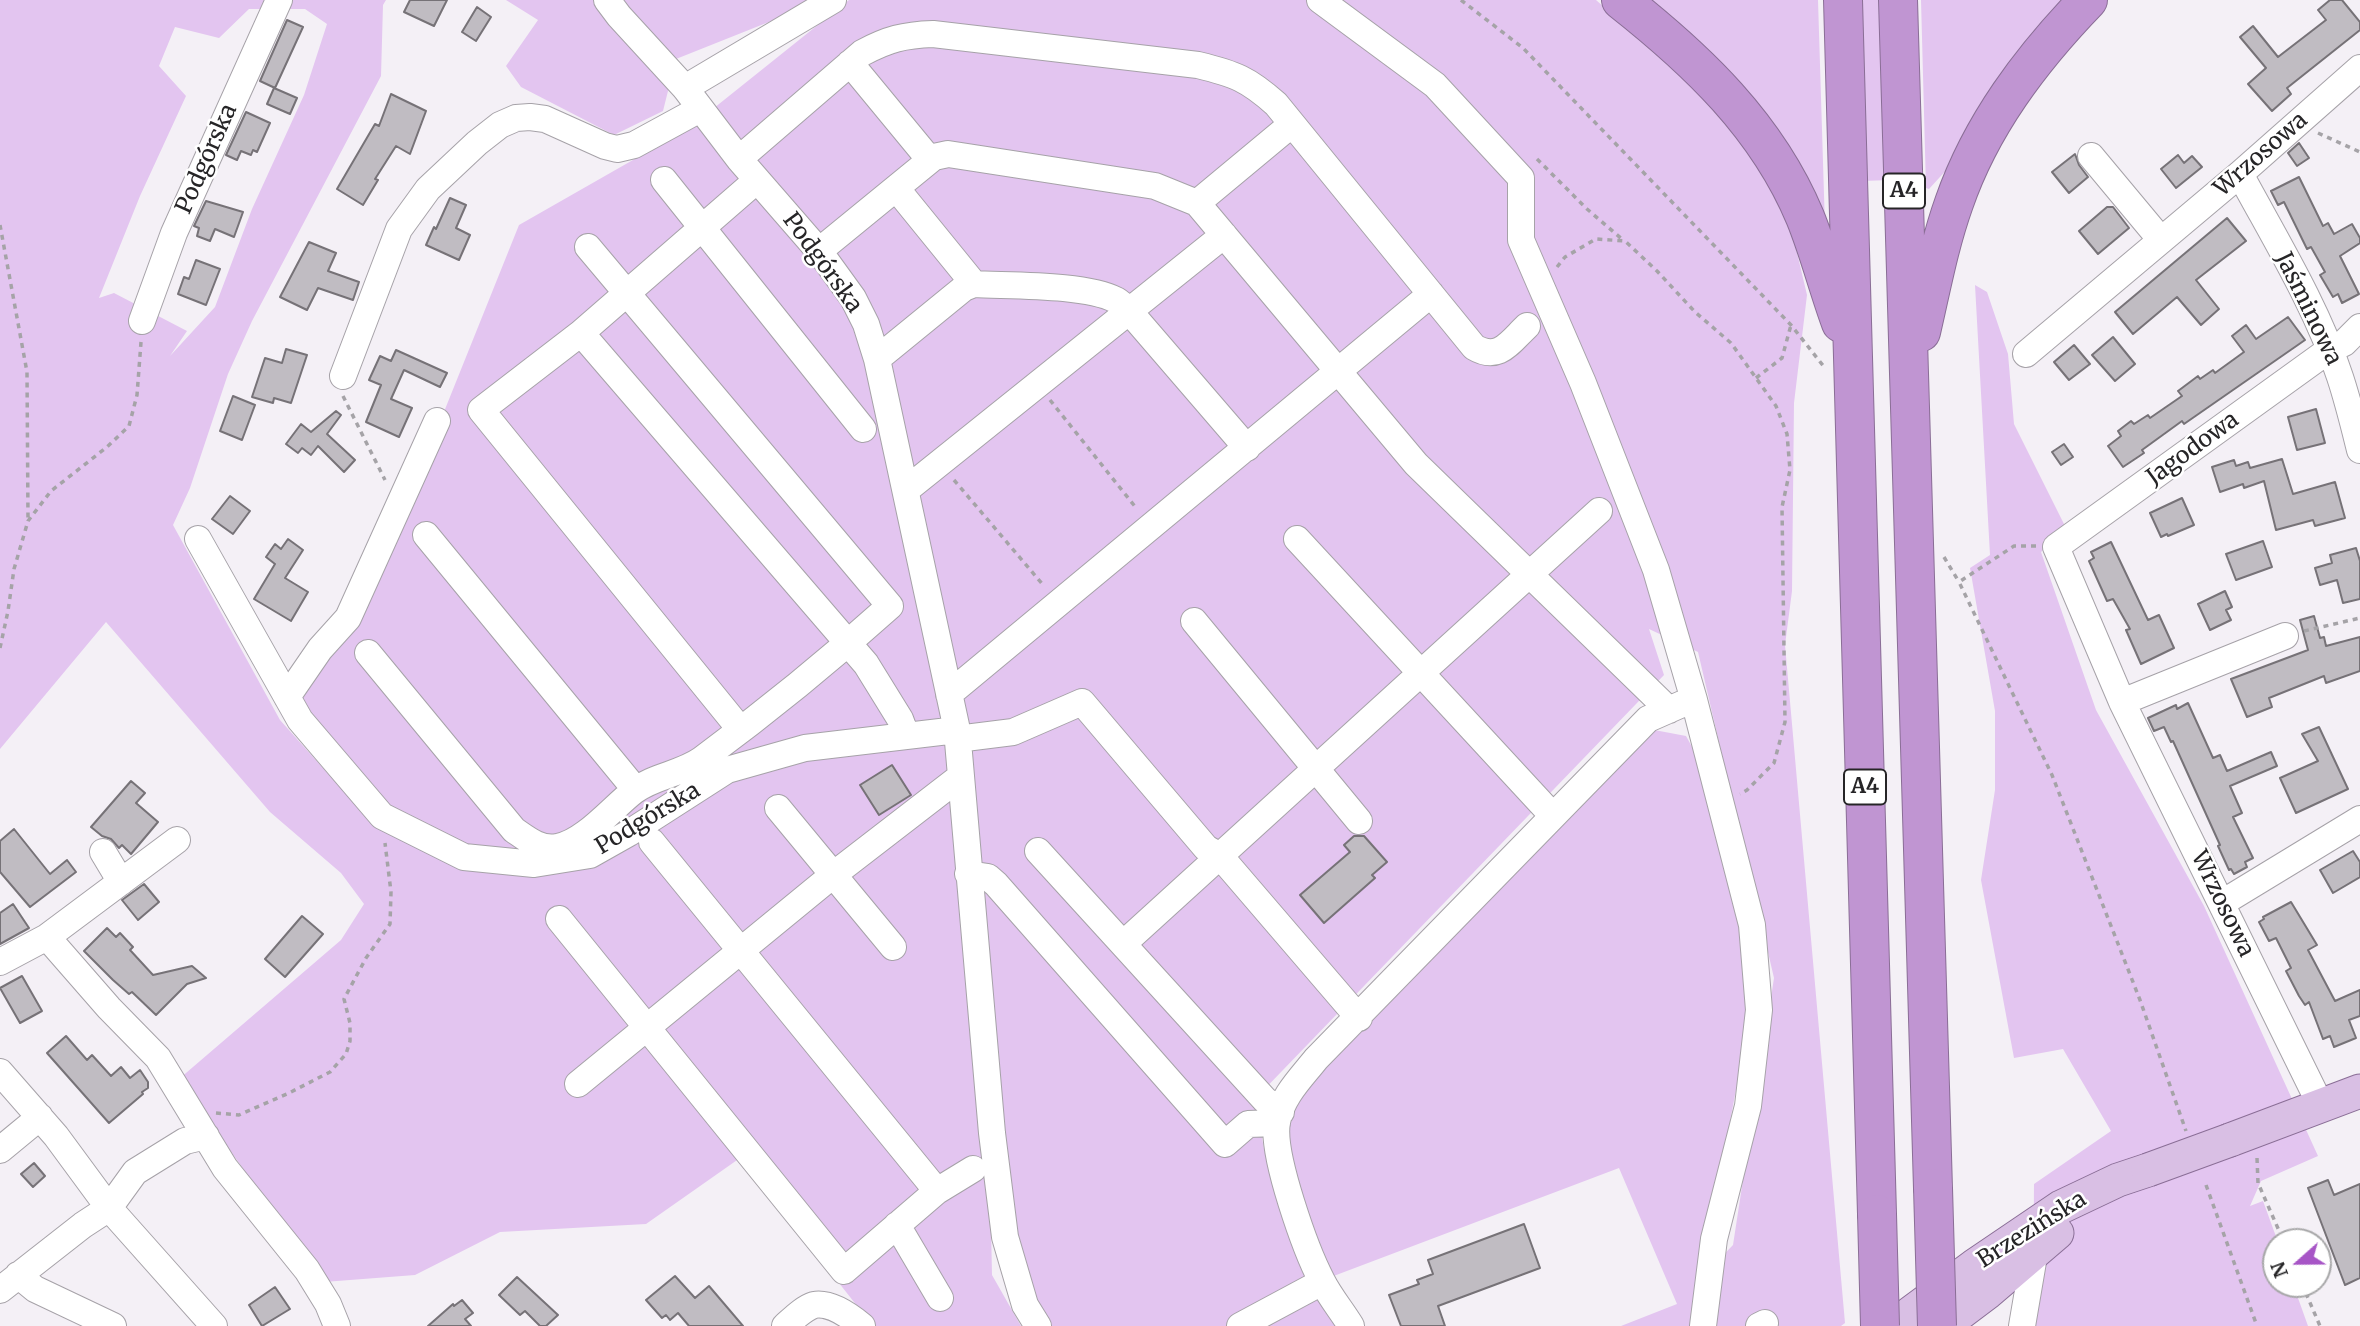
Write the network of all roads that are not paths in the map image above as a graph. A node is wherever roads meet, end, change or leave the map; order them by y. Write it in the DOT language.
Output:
graph roads {
  1 [pos="279,0"];
  2 [pos="607,0"];
  3 [pos="833,0"];
  4 [pos="1320,0"];
  5 [pos="1620,0"];
  6 [pos="1843,0"];
  7 [pos="1898,0"];
  8 [pos="2088,0"];
  9 [pos="850,63"];
  10 [pos="2360,68"];
  11 [pos="693,99"];
  12 [pos="1292,124"];
  13 [pos="2091,156"];
  14 [pos="739,159"];
  15 [pos="930,160"];
  16 [pos="2240,174"];
  17 [pos="664,180"];
  18 [pos="757,180"];
  19 [pos="896,188"];
  20 [pos="1198,203"];
  21 [pos="702,228"];
  22 [pos="1224,235"];
  23 [pos="2161,240"];
  24 [pos="589,247"];
  25 [pos="819,251"];
  26 [pos="974,284"];
  27 [pos="627,293"];
  28 [pos="1431,294"];
  29 [pos="1129,311"];
  30 [pos="142,321"];
  31 [pos="1527,326"];
  32 [pos="2360,327"];
  33 [pos="581,334"];
  34 [pos="2329,350"];
  35 [pos="2026,354"];
  36 [pos="877,359"];
  37 [pos="1841,366"];
  38 [pos="1338,372"];
  39 [pos="343,376"];
  40 [pos="1910,382"];
  41 [pos="437,421"];
  42 [pos="863,429"];
  43 [pos="1247,447"];
  44 [pos="2360,450"];
  45 [pos="906,490"];
  46 [pos="1599,511"];
  47 [pos="426,535"];
  48 [pos="198,539"];
  49 [pos="1297,539"];
  50 [pos="2056,547"];
  51 [pos="1530,575"];
  52 [pos="1194,621"];
  53 [pos="2285,636"];
  54 [pos="848,644"];
  55 [pos="368,653"];
  56 [pos="1421,673"];
  57 [pos="949,694"];
  58 [pos="287,697"];
  59 [pos="1694,700"];
  60 [pos="2122,702"];
  61 [pos="1669,710"];
  62 [pos="740,729"];
  63 [pos="957,734"];
  64 [pos="906,735"];
  65 [pos="1315,769"];
  66 [pos="960,777"];
  67 [pos="635,789"];
  68 [pos="778,808"];
  69 [pos="1553,817"];
  70 [pos="2360,819"];
  71 [pos="1359,821"];
  72 [pos="177,839"];
  73 [pos="652,842"];
  74 [pos="1038,851"];
  75 [pos="103,852"];
  76 [pos="1220,856"];
  77 [pos="833,874"];
  78 [pos="968,874"];
  79 [pos="121,882"];
  80 [pos="2222,903"];
  81 [pos="559,919"];
  82 [pos="47,937"];
  83 [pos="1122,944"];
  84 [pos="892,947"];
  85 [pos="740,951"];
  86 [pos="0,962"];
  87 [pos="1359,1018"];
  88 [pos="647,1027"];
  89 [pos="0,1072"];
  90 [pos="578,1084"];
  91 [pos="2360,1091"];
  92 [pos="2321,1106"];
  93 [pos="1279,1117"];
  94 [pos="40,1118"];
  95 [pos="207,1126"];
  96 [pos="0,1150"];
  97 [pos="973,1170"];
  98 [pos="2150,1174"];
  99 [pos="937,1191"];
  100 [pos="109,1208"];
  101 [pos="897,1226"];
  102 [pos="2035,1250"];
  103 [pos="9,1282"];
  104 [pos="1322,1282"];
  105 [pos="940,1298"];
  106 [pos="113,1326"];
  107 [pos="214,1326"];
  108 [pos="337,1326"];
  109 [pos="785,1326"];
  110 [pos="862,1326"];
  111 [pos="1038,1326"];
  112 [pos="1240,1326"];
  113 [pos="1351,1326"];
  114 [pos="1703,1326"];
  115 [pos="1880,1326"];
  116 [pos="1893,1326"];
  117 [pos="1937,1326"];
  118 [pos="1942,1326"];
  119 [pos="2022,1326"];
  1 -- 30 [label="street, Podgórska"];
  2 -- 11 [label="street, Podgórska"];
  3 -- 11 [label="street"];
  4 -- 59 [label="street"];
  5 -- 37 [label="highway"];
  6 -- 37 [label="highway, A4"];
  7 -- 40 [label="highway, A4"];
  8 -- 40 [label="highway"];
  9 -- 12 [label="street"];
  9 -- 14 [label="street"];
  9 -- 15 [label="street"];
  10 -- 16 [label="street, Wrzosowa"];
  11 -- 14 [label="street, Podgórska"];
  11 -- 39 [label="street"];
  12 -- 20 [label="street"];
  12 -- 28 [label="street"];
  13 -- 23 [label="street"];
  14 -- 18 [label="street, Podgórska"];
  15 -- 19 [label="street"];
  15 -- 20 [label="street"];
  16 -- 23 [label="street, Wrzosowa"];
  16 -- 34 [label="street, Jaśminowa"];
  17 -- 21 [label="street"];
  18 -- 21 [label="street"];
  18 -- 25 [label="street, Podgórska"];
  19 -- 25 [label="street"];
  19 -- 26 [label="street"];
  20 -- 22 [label="street"];
  21 -- 27 [label="street"];
  21 -- 42 [label="street"];
  22 -- 29 [label="street"];
  22 -- 38 [label="street"];
  23 -- 35 [label="street, Wrzosowa"];
  24 -- 27 [label="street"];
  25 -- 36 [label="street, Podgórska"];
  26 -- 29 [label="street"];
  26 -- 36 [label="street"];
  27 -- 33 [label="street"];
  27 -- 54 [label="street"];
  28 -- 31 [label="street"];
  28 -- 38 [label="street"];
  29 -- 43 [label="street"];
  29 -- 45 [label="street"];
  32 -- 34 [label="street, Jagodowa"];
  33 -- 54 [label="street"];
  33 -- 62 [label="street"];
  34 -- 44 [label="street, Jaśminowa"];
  34 -- 50 [label="street, Jagodowa"];
  36 -- 45 [label="street, Podgórska"];
  37 -- 115 [label="highway, A4, bridge"];
  38 -- 43 [label="street"];
  38 -- 51 [label="street"];
  40 -- 117 [label="highway, A4, bridge"];
  41 -- 58 [label="street"];
  43 -- 57 [label="street"];
  45 -- 57 [label="street, Podgórska"];
  46 -- 51 [label="street"];
  47 -- 67 [label="street"];
  48 -- 58 [label="street, Podgórska"];
  49 -- 56 [label="street"];
  50 -- 60 [label="street, Wrzosowa"];
  51 -- 56 [label="street"];
  51 -- 61 [label="street"];
  52 -- 65 [label="street"];
  53 -- 60 [label="street"];
  54 -- 62 [label="street"];
  54 -- 64 [label="street"];
  55 -- 67 [label="street"];
  56 -- 65 [label="street"];
  56 -- 69 [label="street"];
  57 -- 63 [label="street, Podgórska"];
  58 -- 64 [label="street, Podgórska"];
  59 -- 61 [label="street"];
  59 -- 114 [label="street"];
  60 -- 80 [label="street, Wrzosowa"];
  61 -- 69 [label="street"];
  62 -- 67 [label="street"];
  63 -- 64 [label="street, Podgórska"];
  63 -- 66 [label="street, Podgórska"];
  63 -- 76 [label="street"];
  65 -- 71 [label="street"];
  65 -- 76 [label="street"];
  66 -- 77 [label="street"];
  66 -- 78 [label="street, Podgórska"];
  68 -- 77 [label="street"];
  69 -- 87 [label="street"];
  70 -- 80 [label="street"];
  72 -- 79 [label="street"];
  73 -- 85 [label="street"];
  74 -- 83 [label="street"];
  75 -- 79 [label="street"];
  76 -- 83 [label="street"];
  76 -- 87 [label="street"];
  77 -- 84 [label="street"];
  77 -- 85 [label="street"];
  78 -- 93 [label="street"];
  78 -- 111 [label="street, Podgórska"];
  79 -- 82 [label="street"];
  80 -- 92 [label="street, Wrzosowa"];
  81 -- 88 [label="street"];
  82 -- 86 [label="street"];
  82 -- 95 [label="street"];
  83 -- 93 [label="street"];
  85 -- 88 [label="street"];
  85 -- 99 [label="street"];
  87 -- 93 [label="street"];
  88 -- 90 [label="street"];
  88 -- 101 [label="street"];
  89 -- 94 [label="street"];
  91 -- 92 [label="main road, Brzezińska"];
  92 -- 98 [label="main road, Brzezińska, bridge"];
  93 -- 104 [label="street"];
  94 -- 96 [label="street"];
  94 -- 100 [label="street"];
  95 -- 100 [label="street"];
  95 -- 108 [label="street"];
  97 -- 99 [label="street"];
  98 -- 102 [label="main road, Brzezińska"];
  98 -- 116 [label="main road, Brzezińska"];
  99 -- 101 [label="street"];
  100 -- 103 [label="street"];
  100 -- 107 [label="street"];
  101 -- 105 [label="street"];
  102 -- 118 [label="main road, Brzezińska"];
  102 -- 119 [label="street"];
  103 -- 106 [label="street"];
  104 -- 112 [label="street"];
  104 -- 113 [label="street"];
  109 -- 110 [label="street"];
}
